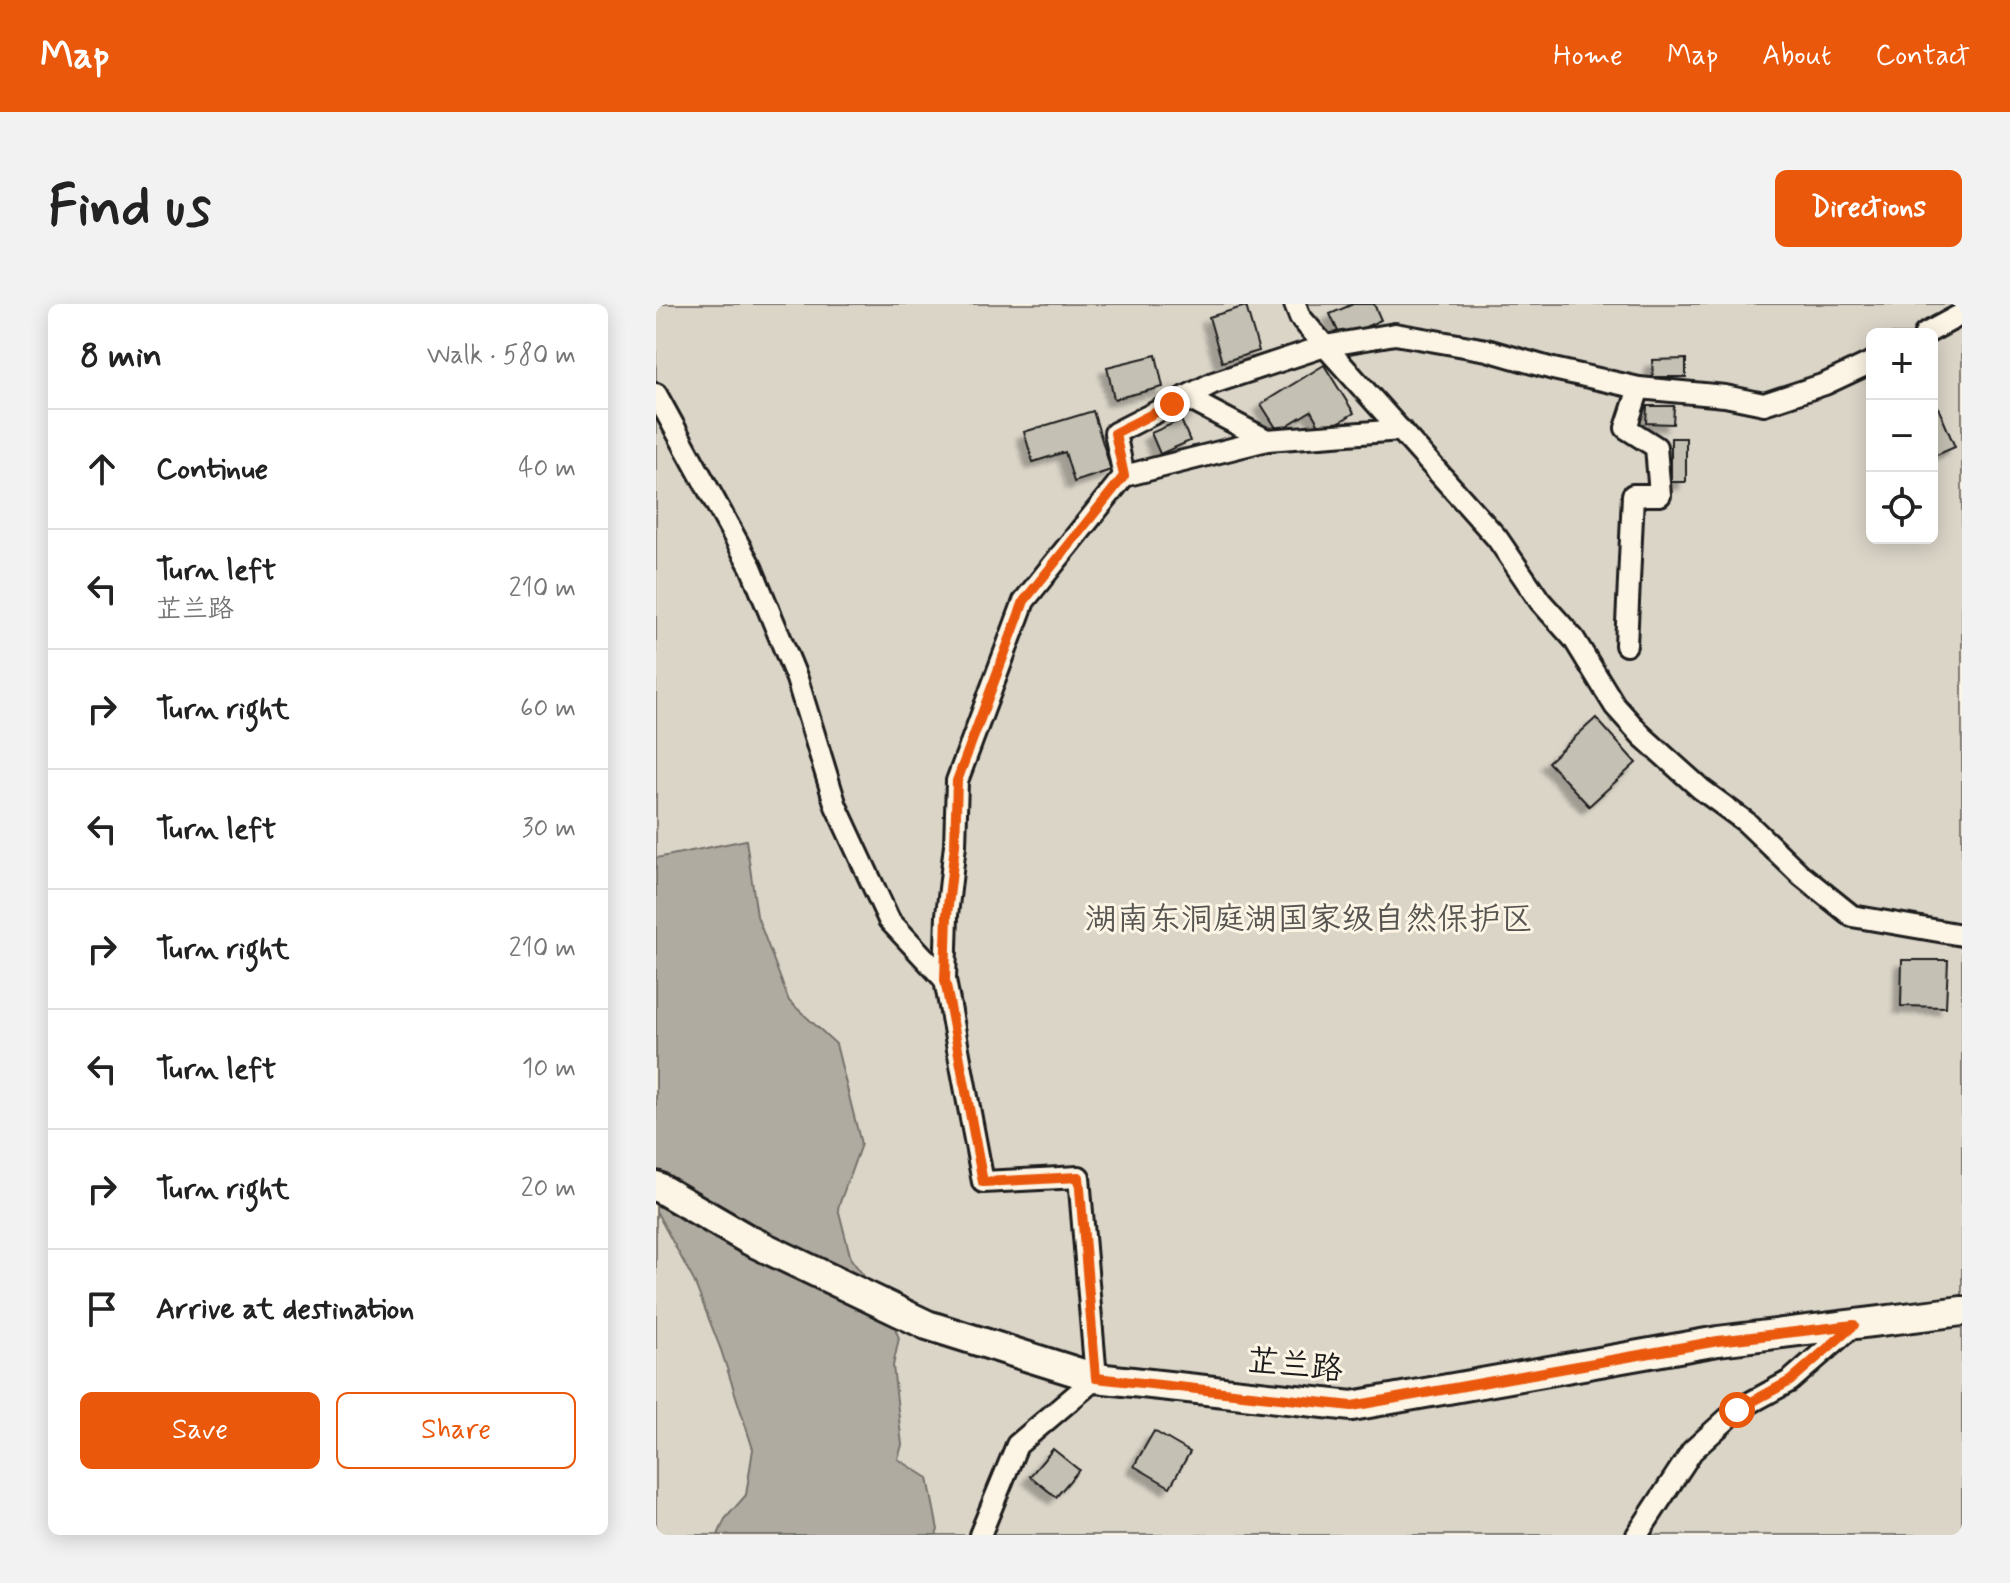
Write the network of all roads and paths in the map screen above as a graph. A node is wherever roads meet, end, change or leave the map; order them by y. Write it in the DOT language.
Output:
graph roads {
  1 [pos="1295,304"];
  2 [pos="1962,314"];
  3 [pos="1936,328"];
  4 [pos="1325,346"];
  5 [pos="1866,365"];
  6 [pos="1639,388"];
  7 [pos="656,394"];
  8 [pos="1185,397"];
  9 [pos="1401,430"];
  10 [pos="1267,440"];
  11 [pos="1124,476"];
  12 [pos="1626,645"];
  13 [pos="1962,935"];
  14 [pos="945,980"];
  15 [pos="656,1186"];
  16 [pos="1962,1311"];
  17 [pos="1854,1325"];
  18 [pos="1096,1378"];
  19 [pos="980,1535"];
  20 [pos="1637,1535"];
  1 -- 4 [label="street"];
  2 -- 3 [label="street"];
  4 -- 6 [label="street"];
  4 -- 8 [label="street"];
  4 -- 9 [label="street"];
  5 -- 6 [label="street"];
  6 -- 12 [label="street"];
  7 -- 14 [label="street"];
  8 -- 10 [label="street"];
  8 -- 11 [label="street"];
  9 -- 10 [label="street"];
  9 -- 13 [label="street"];
  10 -- 11 [label="street"];
  11 -- 14 [label="street"];
  14 -- 18 [label="street"];
  15 -- 18 [label="street, 芷兰路"];
  16 -- 17 [label="street, 芷兰路"];
  17 -- 18 [label="street, 芷兰路"];
  17 -- 20 [label="street"];
  18 -- 19 [label="street"];
}
